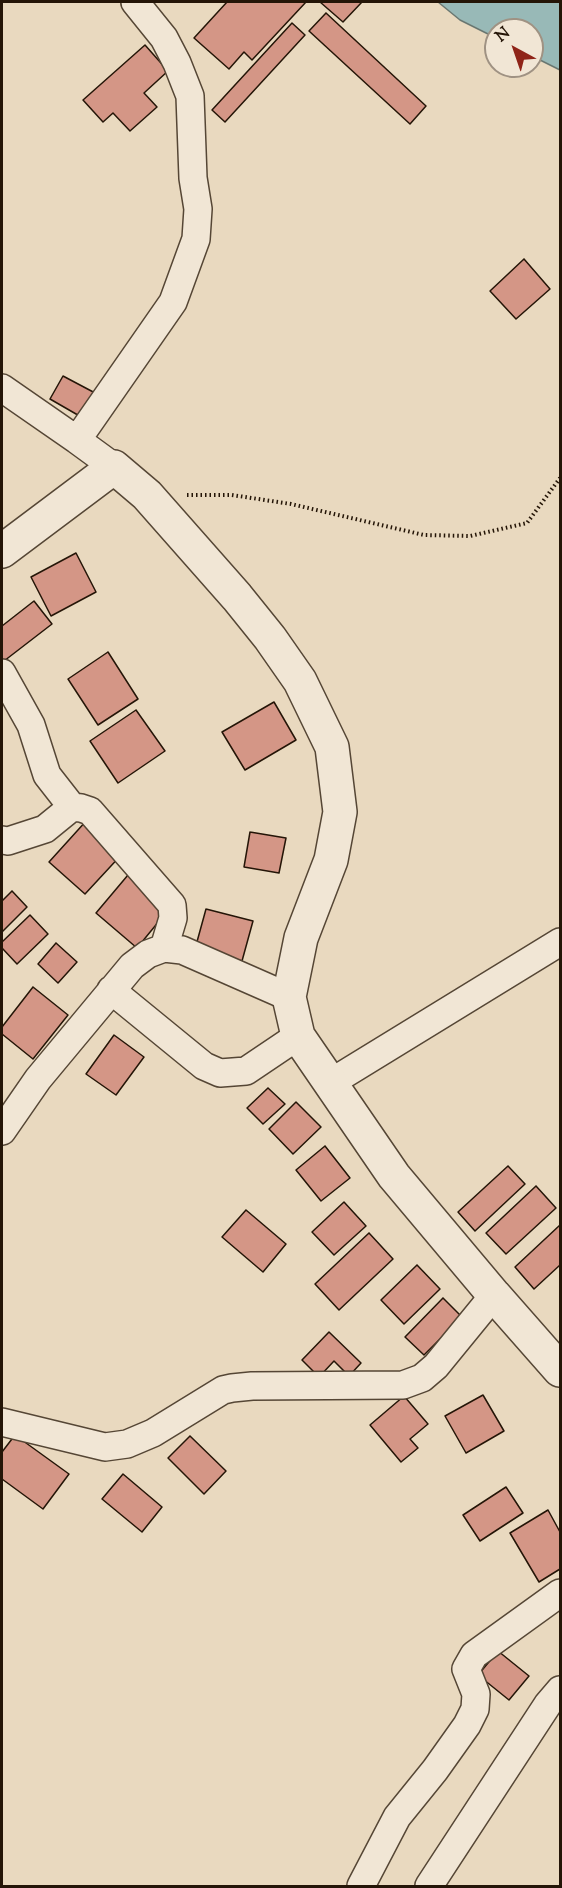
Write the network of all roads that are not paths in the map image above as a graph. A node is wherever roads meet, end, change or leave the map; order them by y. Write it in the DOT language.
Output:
graph roads {
  1 [pos="135,2"];
  2 [pos="2,388"];
  3 [pos="77,440"];
  4 [pos="114,467"];
  5 [pos="2,551"];
  6 [pos="2,673"];
  7 [pos="72,807"];
  8 [pos="2,840"];
  9 [pos="561,942"];
  10 [pos="164,948"];
  11 [pos="111,990"];
  12 [pos="289,997"];
  13 [pos="298,1036"];
  14 [pos="330,1083"];
  15 [pos="2,1131"];
  16 [pos="494,1295"];
  17 [pos="561,1370"];
  18 [pos="2,1422"];
  19 [pos="561,1593"];
  20 [pos="561,1690"];
  21 [pos="361,1887"];
  22 [pos="429,1887"];
  1 -- 3 [label="street"];
  2 -- 3 [label="street"];
  3 -- 4 [label="street"];
  4 -- 5 [label="street"];
  4 -- 12 [label="street"];
  6 -- 7 [label="street"];
  7 -- 8 [label="street"];
  7 -- 10 [label="street"];
  9 -- 14 [label="street"];
  10 -- 11 [label="street"];
  10 -- 12 [label="street"];
  11 -- 13 [label="street"];
  11 -- 15 [label="street"];
  12 -- 13 [label="street"];
  13 -- 14 [label="street"];
  14 -- 16 [label="street"];
  16 -- 17 [label="street"];
  16 -- 18 [label="street"];
  19 -- 21 [label="street"];
  20 -- 22 [label="street"];
}
